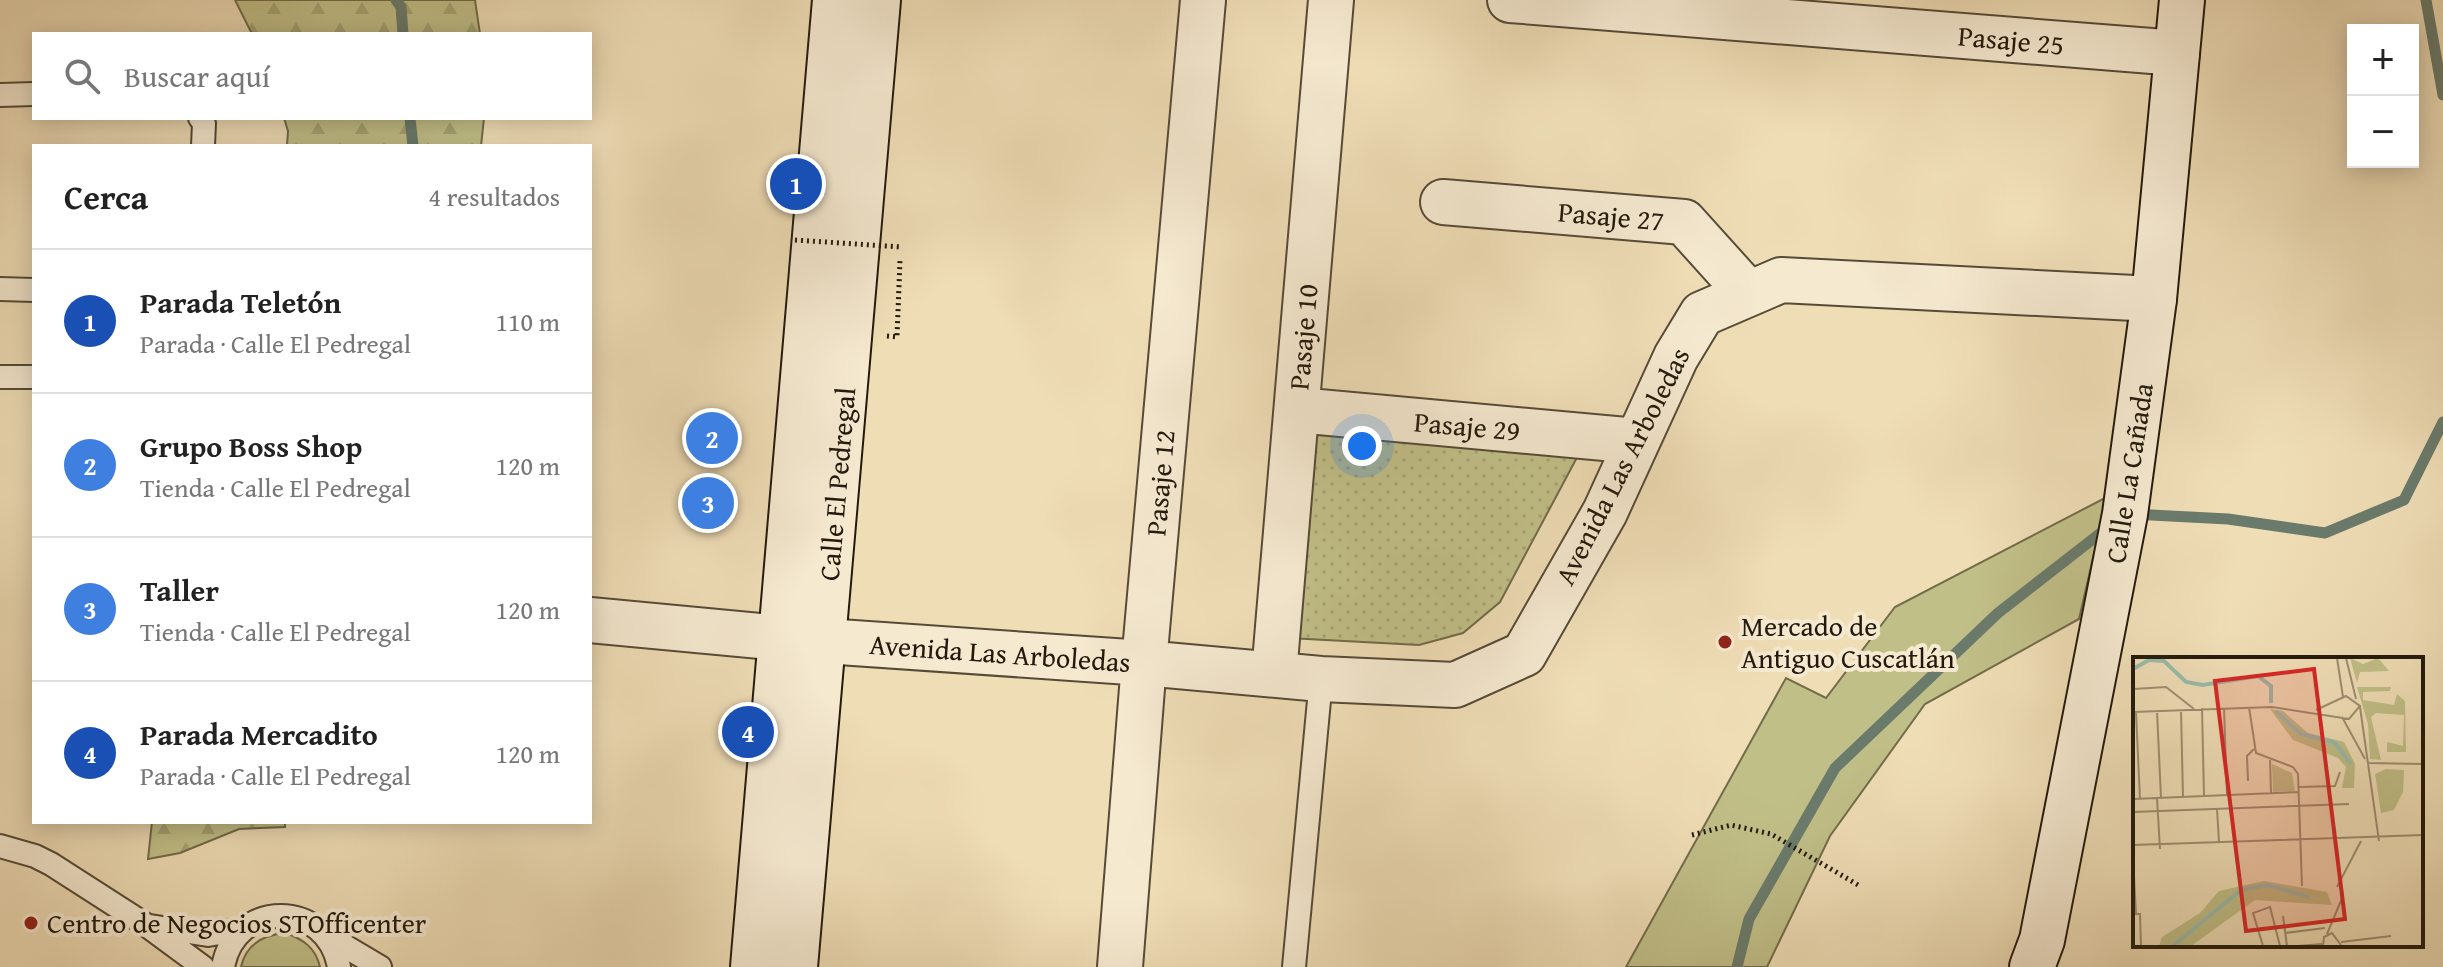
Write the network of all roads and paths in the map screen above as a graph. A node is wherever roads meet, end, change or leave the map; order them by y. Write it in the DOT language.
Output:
graph roads {
  1 [pos="835,0"];
  2 [pos="878,0"];
  3 [pos="1203,0"];
  4 [pos="1331,0"];
  5 [pos="1510,0"];
  6 [pos="2182,0"];
  7 [pos="2177,53"];
  8 [pos="32,94"];
  9 [pos="0,95"];
  10 [pos="202,120"];
  11 [pos="203,144"];
  12 [pos="1443,202"];
  13 [pos="795,240"];
  14 [pos="0,289"];
  15 [pos="32,290"];
  16 [pos="1748,293"];
  17 [pos="2154,299"];
  18 [pos="897,337"];
  19 [pos="0,377"];
  20 [pos="32,377"];
  21 [pos="1297,410"];
  22 [pos="1637,441"];
  23 [pos="592,620"];
  24 [pos="802,639"];
  25 [pos="1144,663"];
  26 [pos="1274,674"];
  27 [pos="1321,679"];
  28 [pos="1692,835"];
  29 [pos="0,846"];
  30 [pos="1860,886"];
  31 [pos="146,925"];
  32 [pos="244,929"];
  33 [pos="322,932"];
  34 [pos="2039,958"];
  35 [pos="203,967"];
  36 [pos="223,967"];
  37 [pos="339,967"];
  38 [pos="380,967"];
  39 [pos="753,967"];
  40 [pos="795,967"];
  41 [pos="1120,967"];
  42 [pos="1294,967"];
  1 -- 24 [label="street, Calle El Pedregal"];
  2 -- 24 [label="street, Calle El Pedregal"];
  3 -- 25 [label="street, Pasaje 12"];
  4 -- 21 [label="street, Pasaje 10"];
  5 -- 7 [label="street, Pasaje 25"];
  6 -- 7 [label="street, Calle La Cañada"];
  7 -- 17 [label="street, Calle La Cañada"];
  8 -- 9 [label="lane"];
  10 -- 11 [label="lane"];
  12 -- 16 [label="street, Pasaje 27"];
  13 -- 18 [label="path, bridge"];
  14 -- 15 [label="lane"];
  16 -- 17 [label="street, Avenida Las Arboledas"];
  16 -- 22 [label="street, Avenida Las Arboledas"];
  17 -- 34 [label="street, Calle La Cañada"];
  19 -- 20 [label="lane"];
  21 -- 22 [label="street, Pasaje 29"];
  21 -- 26 [label="street, Pasaje 10"];
  22 -- 27 [label="street, Avenida Las Arboledas"];
  23 -- 24 [label="street, Avenida Las Arboledas"];
  24 -- 25 [label="street, Avenida Las Arboledas"];
  24 -- 39 [label="street, Calle El Pedregal"];
  24 -- 40 [label="street, Calle El Pedregal"];
  25 -- 26 [label="street, Avenida Las Arboledas"];
  25 -- 41 [label="street, Pasaje 12"];
  26 -- 27 [label="street, Avenida Las Arboledas"];
  27 -- 42 [label="lane"];
  28 -- 30 [label="path"];
  29 -- 31 [label="lane"];
  31 -- 32 [label="lane"];
  31 -- 35 [label="lane"];
  32 -- 33 [label="lane"];
  32 -- 36 [label="lane"];
  33 -- 37 [label="lane"];
  33 -- 38 [label="lane"];
}
